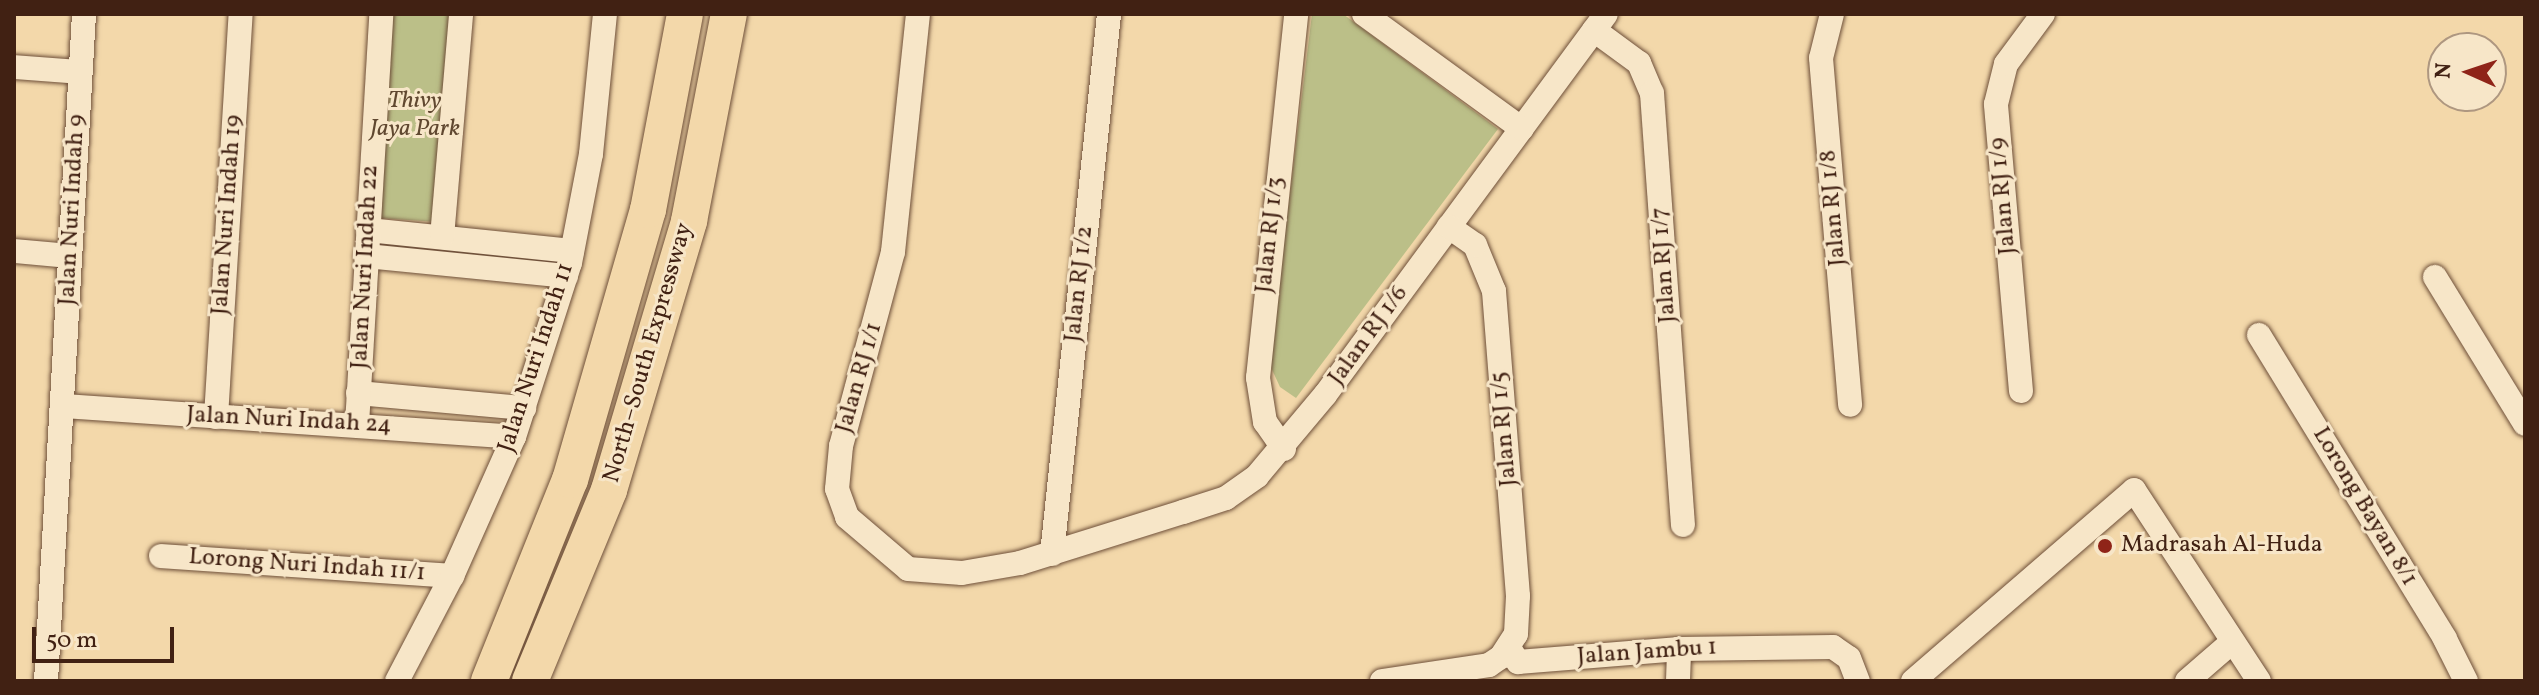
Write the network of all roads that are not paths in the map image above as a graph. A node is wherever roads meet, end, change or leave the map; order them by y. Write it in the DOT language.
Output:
graph roads {
  1 [pos="84,14"];
  2 [pos="241,14"];
  3 [pos="381,14"];
  4 [pos="461,14"];
  5 [pos="605,14"];
  6 [pos="685,14"];
  7 [pos="729,14"];
  8 [pos="918,14"];
  9 [pos="1109,14"];
  10 [pos="1296,14"];
  11 [pos="1364,14"];
  12 [pos="1832,14"];
  13 [pos="2043,14"];
  14 [pos="1600,22"];
  15 [pos="14,67"];
  16 [pos="80,72"];
  17 [pos="1522,129"];
  18 [pos="1449,227"];
  19 [pos="368,230"];
  20 [pos="442,237"];
  21 [pos="14,251"];
  22 [pos="572,251"];
  23 [pos="69,256"];
  24 [pos="366,256"];
  25 [pos="566,276"];
  26 [pos="2435,277"];
  27 [pos="2259,335"];
  28 [pos="2021,391"];
  29 [pos="358,393"];
  30 [pos="1850,405"];
  31 [pos="64,406"];
  32 [pos="524,408"];
  33 [pos="216,417"];
  34 [pos="357,424"];
  35 [pos="2525,424"];
  36 [pos="514,437"];
  37 [pos="1284,449"];
  38 [pos="1683,525"];
  39 [pos="1052,554"];
  40 [pos="161,556"];
  41 [pos="452,576"];
  42 [pos="2232,642"];
  43 [pos="1509,648"];
  44 [pos="1679,649"];
  45 [pos="1489,673"];
  46 [pos="46,681"];
  47 [pos="397,681"];
  48 [pos="489,681"];
  49 [pos="530,681"];
  50 [pos="1382,681"];
  51 [pos="1678,681"];
  52 [pos="1858,681"];
  53 [pos="1913,681"];
  54 [pos="2187,681"];
  55 [pos="2259,681"];
  56 [pos="2466,681"];
  1 -- 16 [label="street, Jalan Nuri Indah 9"];
  2 -- 33 [label="street, Jalan Nuri Indah 19"];
  3 -- 19 [label="street, Jalan Nuri Indah 22"];
  4 -- 20 [label="street"];
  5 -- 22 [label="street, Jalan Nuri Indah 11"];
  6 -- 48 [label="highway, North–South Expressway"];
  7 -- 49 [label="highway, North–South Expressway"];
  8 -- 39 [label="street, Jalan RJ 1/1"];
  9 -- 39 [label="street, Jalan RJ 1/2"];
  10 -- 37 [label="street, Jalan RJ 1/3"];
  11 -- 17 [label="street"];
  12 -- 30 [label="street, Jalan RJ 1/8"];
  13 -- 28 [label="street, Jalan RJ 1/9"];
  14 -- 17 [label="street, Jalan RJ 1/6"];
  14 -- 38 [label="street, Jalan RJ 1/7"];
  15 -- 16 [label="street"];
  16 -- 23 [label="street, Jalan Nuri Indah 9"];
  17 -- 18 [label="street, Jalan RJ 1/6"];
  18 -- 37 [label="street, Jalan RJ 1/6"];
  18 -- 43 [label="street, Jalan RJ 1/5"];
  19 -- 20 [label="street"];
  19 -- 24 [label="street, Jalan Nuri Indah 22"];
  20 -- 22 [label="street"];
  21 -- 23 [label="street"];
  22 -- 25 [label="street, Jalan Nuri Indah 11"];
  23 -- 31 [label="street, Jalan Nuri Indah 9"];
  24 -- 25 [label="street"];
  24 -- 29 [label="street, Jalan Nuri Indah 22"];
  25 -- 32 [label="street, Jalan Nuri Indah 11"];
  26 -- 35 [label="street"];
  27 -- 56 [label="street, Lorong Bayan 8/1"];
  29 -- 32 [label="street"];
  29 -- 34 [label="street, Jalan Nuri Indah 22"];
  31 -- 33 [label="street, Jalan Nuri Indah 24"];
  31 -- 46 [label="street, Jalan Nuri Indah 9"];
  32 -- 36 [label="street, Jalan Nuri Indah 11"];
  33 -- 34 [label="street, Jalan Nuri Indah 24"];
  34 -- 36 [label="street, Jalan Nuri Indah 24"];
  36 -- 41 [label="street, Jalan Nuri Indah 11"];
  37 -- 39 [label="street, Jalan RJ 1/6"];
  40 -- 41 [label="street, Lorong Nuri Indah 11/1"];
  41 -- 47 [label="street, Jalan Nuri Indah 11"];
  42 -- 53 [label="street"];
  42 -- 54 [label="street"];
  42 -- 55 [label="street"];
  43 -- 44 [label="street, Jalan Jambu 1"];
  43 -- 45 [label="street"];
  44 -- 51 [label="street"];
  44 -- 52 [label="street, Jalan Jambu 1"];
  45 -- 50 [label="street"];
}
